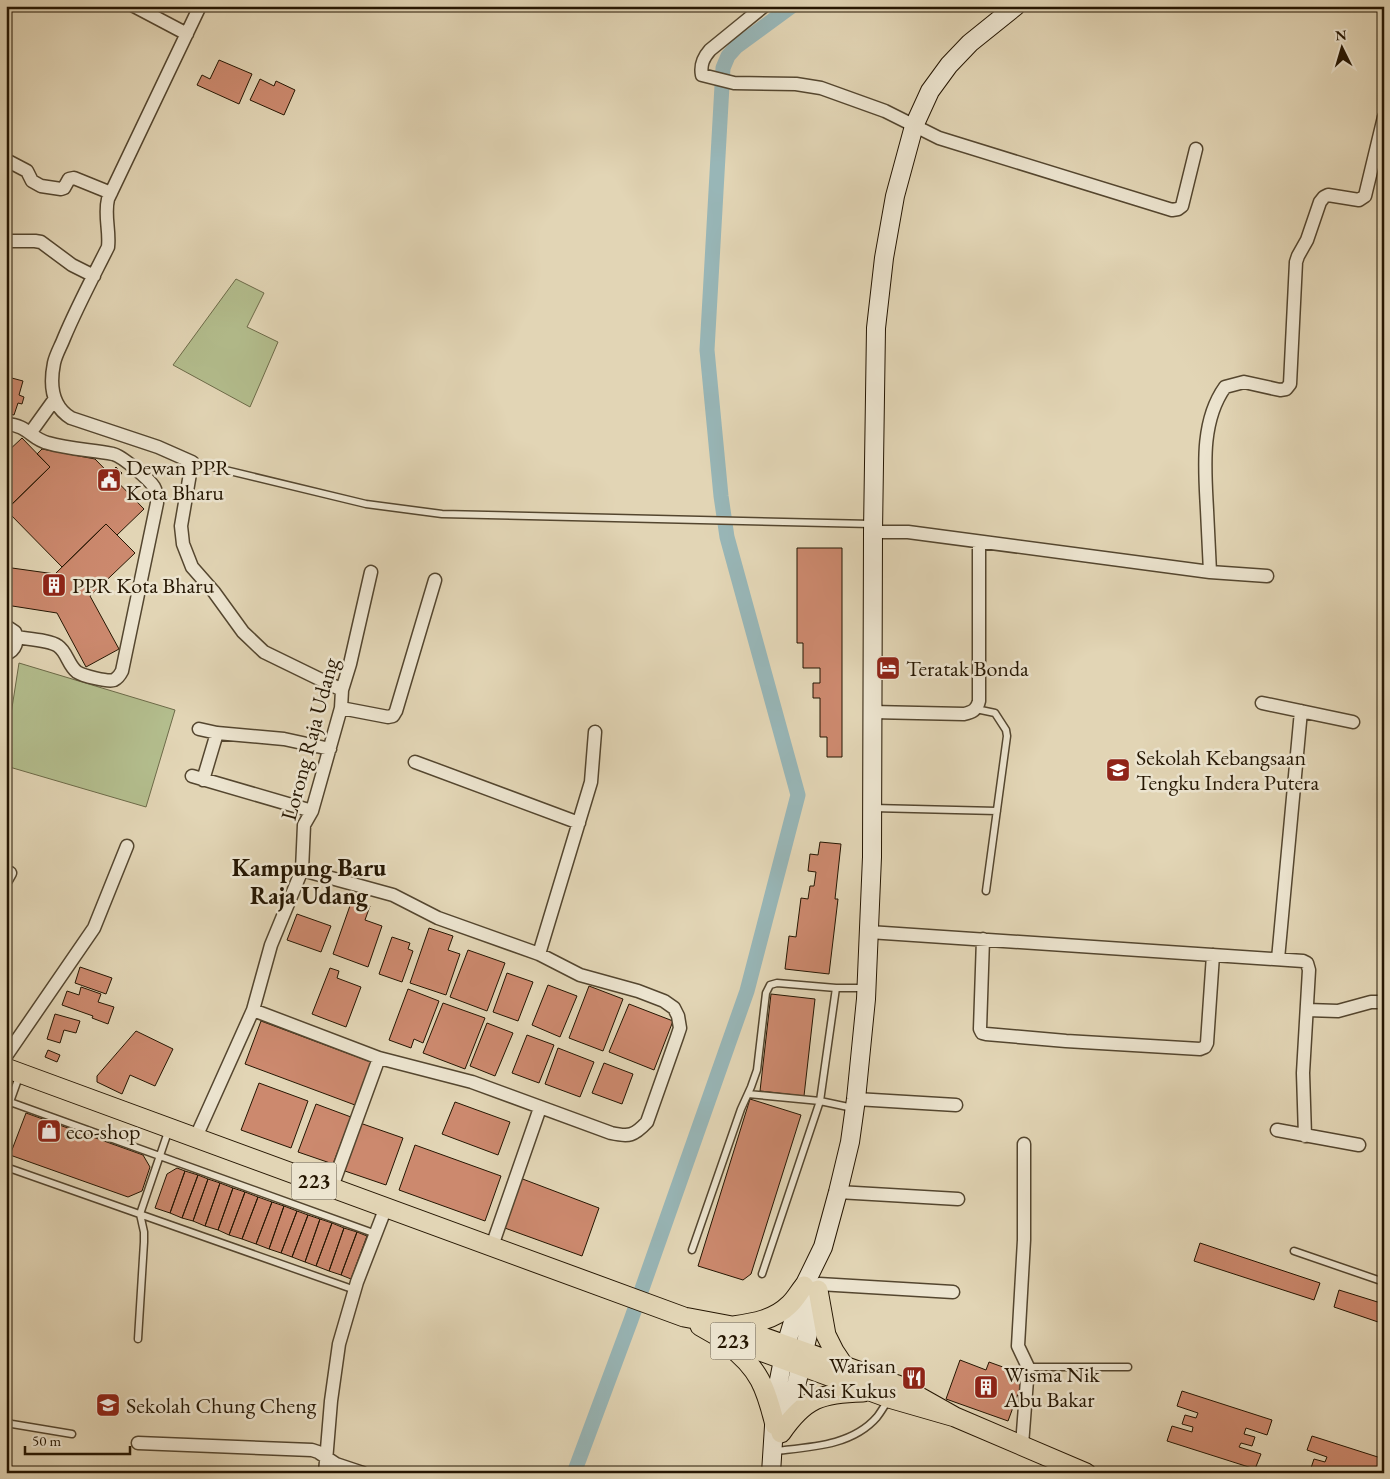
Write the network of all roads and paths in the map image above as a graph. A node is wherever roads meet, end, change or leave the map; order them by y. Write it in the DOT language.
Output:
graph roads {
  1 [pos="134,6"];
  2 [pos="200,6"];
  3 [pos="764,6"];
  4 [pos="1016,6"];
  5 [pos="187,34"];
  6 [pos="1384,117"];
  7 [pos="914,126"];
  8 [pos="1196,149"];
  9 [pos="6,160"];
  10 [pos="111,192"];
  11 [pos="6,241"];
  12 [pos="94,276"];
  13 [pos="54,400"];
  14 [pos="6,424"];
  15 [pos="31,432"];
  16 [pos="192,462"];
  17 [pos="873,528"];
  18 [pos="979,542"];
  19 [pos="371,572"];
  20 [pos="1210,572"];
  21 [pos="1268,576"];
  22 [pos="435,580"];
  23 [pos="6,626"];
  24 [pos="16,637"];
  25 [pos="6,654"];
  26 [pos="342,690"];
  27 [pos="1262,703"];
  28 [pos="341,708"];
  29 [pos="976,709"];
  30 [pos="1300,711"];
  31 [pos="872,712"];
  32 [pos="1353,722"];
  33 [pos="199,729"];
  34 [pos="595,732"];
  35 [pos="217,733"];
  36 [pos="330,749"];
  37 [pos="415,762"];
  38 [pos="872,808"];
  39 [pos="312,811"];
  40 [pos="997,811"];
  41 [pos="579,823"];
  42 [pos="127,846"];
  43 [pos="302,870"];
  44 [pos="986,891"];
  45 [pos="870,932"];
  46 [pos="982,940"];
  47 [pos="539,954"];
  48 [pos="1213,955"];
  49 [pos="1278,959"];
  50 [pos="836,988"];
  51 [pos="866,988"];
  52 [pos="1384,1002"];
  53 [pos="253,1010"];
  54 [pos="1307,1010"];
  55 [pos="6,1056"];
  56 [pos="379,1058"];
  57 [pos="13,1070"];
  58 [pos="748,1094"];
  59 [pos="820,1101"];
  60 [pos="10,1102"];
  61 [pos="855,1104"];
  62 [pos="956,1105"];
  63 [pos="540,1108"];
  64 [pos="6,1113"];
  65 [pos="169,1128"];
  66 [pos="1277,1130"];
  67 [pos="1305,1136"];
  68 [pos="196,1137"];
  69 [pos="1024,1144"];
  70 [pos="1359,1145"];
  71 [pos="160,1156"];
  72 [pos="6,1167"];
  73 [pos="332,1187"];
  74 [pos="838,1192"];
  75 [pos="958,1199"];
  76 [pos="386,1207"];
  77 [pos="140,1214"];
  78 [pos="376,1234"];
  79 [pos="492,1246"];
  80 [pos="692,1250"];
  81 [pos="1294,1251"];
  82 [pos="762,1274"];
  83 [pos="1384,1282"];
  84 [pos="814,1287"];
  85 [pos="355,1290"];
  86 [pos="953,1292"];
  87 [pos="684,1317"];
  88 [pos="732,1326"];
  89 [pos="714,1334"];
  90 [pos="138,1339"];
  91 [pos="793,1356"];
  92 [pos="844,1366"];
  93 [pos="1028,1367"];
  94 [pos="1128,1367"];
  95 [pos="872,1392"];
  96 [pos="890,1398"];
  97 [pos="955,1417"];
  98 [pos="6,1421"];
  99 [pos="72,1434"];
  100 [pos="776,1436"];
  101 [pos="138,1442"];
  102 [pos="1022,1444"];
  103 [pos="326,1457"];
  104 [pos="325,1473"];
  105 [pos="363,1473"];
  106 [pos="771,1473"];
  107 [pos="1086,1473"];
  1 -- 5 [label="street"];
  2 -- 5 [label="street"];
  3 -- 7 [label="street"];
  4 -- 7 [label="main road"];
  5 -- 10 [label="street"];
  6 -- 20 [label="street"];
  7 -- 8 [label="street"];
  7 -- 17 [label="main road"];
  9 -- 10 [label="street"];
  10 -- 12 [label="street"];
  11 -- 12 [label="street"];
  12 -- 13 [label="street"];
  13 -- 15 [label="street"];
  13 -- 16 [label="street"];
  14 -- 15 [label="street"];
  15 -- 24 [label="street"];
  16 -- 17 [label="lane"];
  16 -- 26 [label="street"];
  17 -- 18 [label="street"];
  17 -- 31 [label="main road"];
  18 -- 20 [label="street"];
  18 -- 29 [label="street"];
  19 -- 26 [label="street, Lorong Raja Udang"];
  20 -- 21 [label="street"];
  22 -- 28 [label="street"];
  23 -- 24 [label="street"];
  24 -- 25 [label="street"];
  26 -- 28 [label="street, Lorong Raja Udang"];
  27 -- 30 [label="street"];
  28 -- 36 [label="street, Lorong Raja Udang"];
  29 -- 31 [label="street"];
  29 -- 40 [label="lane"];
  30 -- 32 [label="street"];
  30 -- 49 [label="street"];
  31 -- 38 [label="main road"];
  33 -- 35 [label="street"];
  34 -- 41 [label="street"];
  35 -- 36 [label="street"];
  35 -- 39 [label="street"];
  36 -- 39 [label="street, Lorong Raja Udang"];
  37 -- 41 [label="street"];
  38 -- 40 [label="lane"];
  38 -- 45 [label="main road"];
  39 -- 43 [label="street, Lorong Raja Udang"];
  40 -- 44 [label="lane"];
  41 -- 47 [label="street"];
  42 -- 55 [label="street"];
  43 -- 47 [label="street"];
  43 -- 53 [label="street, Lorong Raja Udang"];
  45 -- 46 [label="street"];
  45 -- 51 [label="main road"];
  46 -- 48 [label="street"];
  46 -- 48 [label="street"];
  47 -- 63 [label="street"];
  48 -- 49 [label="street"];
  49 -- 54 [label="street"];
  50 -- 51 [label="lane"];
  50 -- 58 [label="lane"];
  50 -- 59 [label="lane"];
  51 -- 61 [label="main road"];
  52 -- 54 [label="street"];
  53 -- 56 [label="street"];
  53 -- 68 [label="street, Lorong Raja Udang"];
  54 -- 67 [label="street"];
  56 -- 63 [label="street"];
  56 -- 73 [label="street"];
  57 -- 60 [label="lane"];
  57 -- 65 [label="main road, 223"];
  58 -- 59 [label="lane"];
  58 -- 80 [label="lane"];
  59 -- 61 [label="lane"];
  59 -- 82 [label="lane"];
  60 -- 64 [label="lane"];
  60 -- 71 [label="lane"];
  61 -- 62 [label="street"];
  61 -- 74 [label="main road"];
  63 -- 79 [label="street"];
  65 -- 68 [label="main road, 223"];
  65 -- 71 [label="lane"];
  66 -- 67 [label="street"];
  67 -- 70 [label="street"];
  68 -- 73 [label="main road, 223"];
  69 -- 93 [label="street"];
  71 -- 77 [label="lane"];
  71 -- 78 [label="lane"];
  72 -- 77 [label="lane"];
  73 -- 76 [label="main road, 223"];
  74 -- 75 [label="street"];
  74 -- 84 [label="main road"];
  76 -- 78 [label="street"];
  76 -- 79 [label="main road, 223"];
  77 -- 85 [label="lane"];
  77 -- 90 [label="lane"];
  78 -- 85 [label="street"];
  79 -- 87 [label="main road, 223"];
  81 -- 83 [label="lane"];
  84 -- 86 [label="street"];
  84 -- 88 [label="main road"];
  84 -- 91 [label="main road"];
  84 -- 92 [label="main road"];
  85 -- 103 [label="street"];
  87 -- 88 [label="main road, 223"];
  87 -- 89 [label="main road, 223"];
  88 -- 91 [label="main road, 223"];
  89 -- 91 [label="main road, 223"];
  89 -- 100 [label="main road"];
  91 -- 92 [label="main road"];
  91 -- 95 [label="main road"];
  91 -- 100 [label="main road"];
  92 -- 97 [label="main road"];
  93 -- 94 [label="lane"];
  93 -- 102 [label="street"];
  95 -- 96 [label="main road"];
  95 -- 100 [label="main road"];
  96 -- 97 [label="main road"];
  96 -- 100 [label="lane"];
  97 -- 102 [label="main road"];
  98 -- 99 [label="lane"];
  100 -- 106 [label="main road"];
  101 -- 103 [label="street"];
  102 -- 107 [label="main road"];
  103 -- 104 [label="street"];
  103 -- 105 [label="street"];
}
